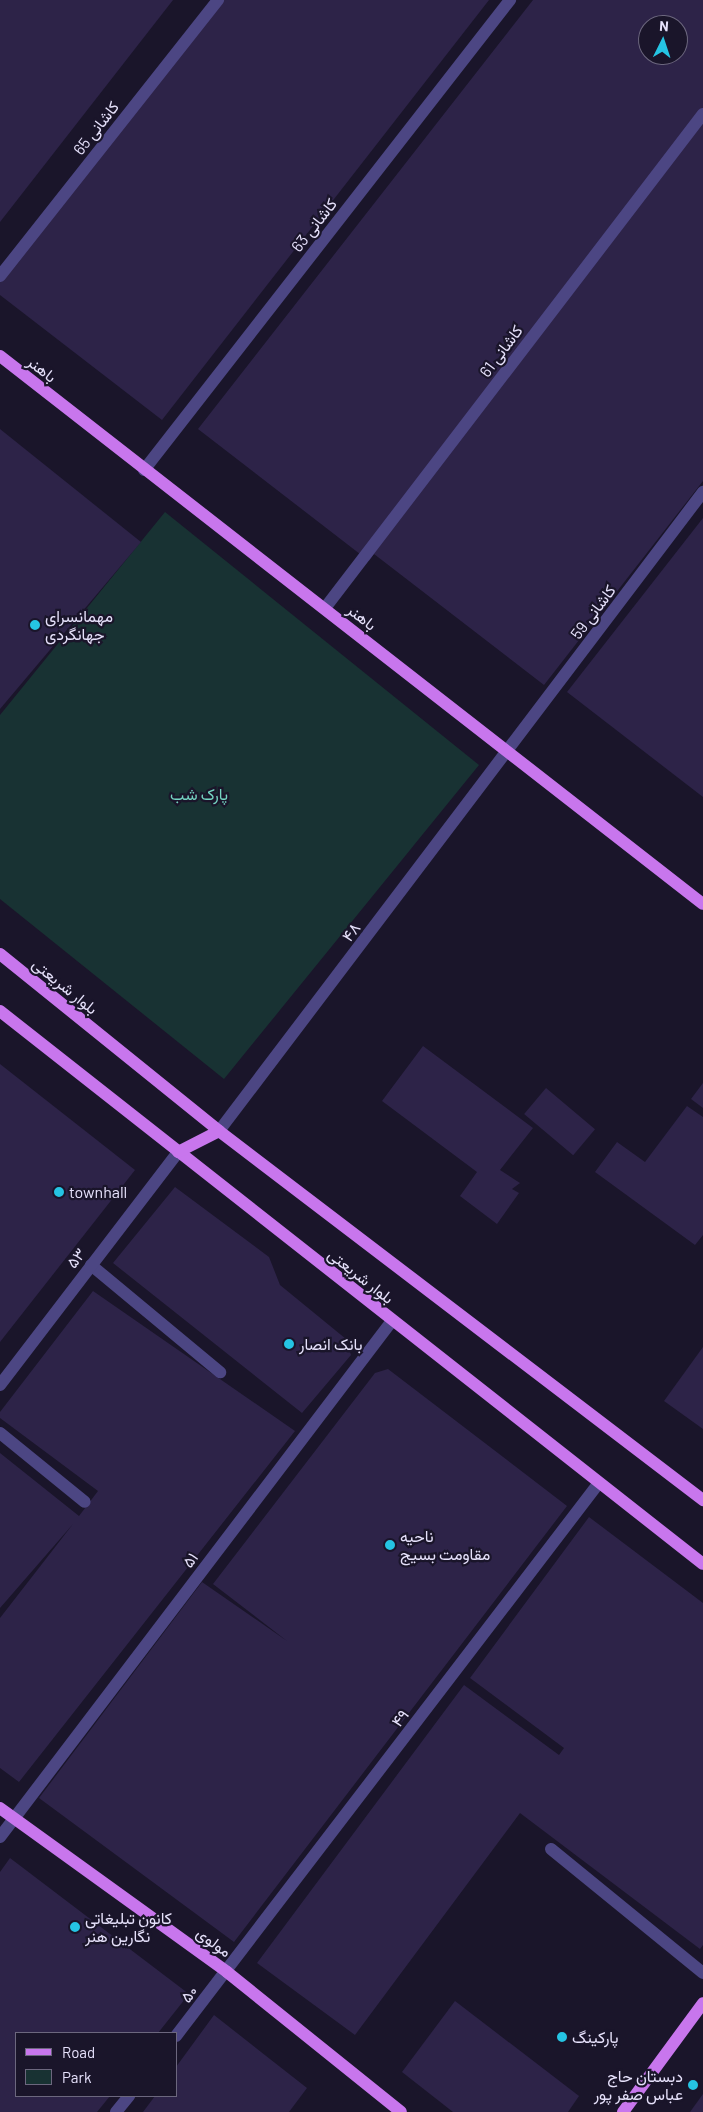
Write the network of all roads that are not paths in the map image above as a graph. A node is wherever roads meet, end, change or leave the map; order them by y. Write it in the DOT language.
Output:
graph roads {
  1 [pos="218,0"];
  2 [pos="510,0"];
  3 [pos="703,114"];
  4 [pos="0,276"];
  5 [pos="0,356"];
  6 [pos="144,470"];
  7 [pos="703,492"];
  8 [pos="324,608"];
  9 [pos="508,752"];
  10 [pos="703,904"];
  11 [pos="0,954"];
  12 [pos="0,1011"];
  13 [pos="219,1131"];
  14 [pos="178,1152"];
  15 [pos="91,1265"];
  16 [pos="392,1321"];
  17 [pos="220,1372"];
  18 [pos="0,1385"];
  19 [pos="0,1433"];
  20 [pos="598,1484"];
  21 [pos="703,1500"];
  22 [pos="85,1502"];
  23 [pos="703,1564"];
  24 [pos="0,1808"];
  25 [pos="14,1818"];
  26 [pos="0,1837"];
  27 [pos="551,1849"];
  28 [pos="228,1972"];
  29 [pos="703,1973"];
  30 [pos="703,2003"];
  31 [pos="178,2034"];
  32 [pos="128,2097"];
  33 [pos="116,2112"];
  34 [pos="402,2112"];
  35 [pos="623,2112"];
  1 -- 4 [label="street, کاشانی 65"];
  2 -- 6 [label="street, کاشانی 63"];
  3 -- 8 [label="street, کاشانی 61"];
  5 -- 6 [label="main road, باهنر"];
  6 -- 8 [label="main road, باهنر"];
  7 -- 9 [label="street, کاشانی 59"];
  8 -- 9 [label="main road, باهنر"];
  9 -- 10 [label="main road, باهنر"];
  9 -- 13 [label="street, ۴۸"];
  11 -- 13 [label="main road, بلوار شریعتی"];
  12 -- 14 [label="main road, بلوار شریعتی"];
  13 -- 14 [label="main road"];
  13 -- 21 [label="main road, بلوار شریعتی"];
  14 -- 15 [label="street, ۵۳"];
  14 -- 16 [label="main road, بلوار شریعتی"];
  15 -- 17 [label="street"];
  15 -- 18 [label="street, ۵۳"];
  16 -- 20 [label="main road, بلوار شریعتی"];
  16 -- 25 [label="street, ۵۱"];
  19 -- 22 [label="street"];
  20 -- 23 [label="main road, بلوار شریعتی"];
  20 -- 28 [label="street, ۴۹"];
  24 -- 25 [label="main road, مولوی"];
  25 -- 26 [label="street, ۵۱"];
  25 -- 28 [label="main road, مولوی"];
  27 -- 29 [label="street"];
  28 -- 31 [label="street, ۵۰"];
  28 -- 34 [label="main road, مولوی"];
  30 -- 35 [label="main road"];
  32 -- 33 [label="street"];
}
